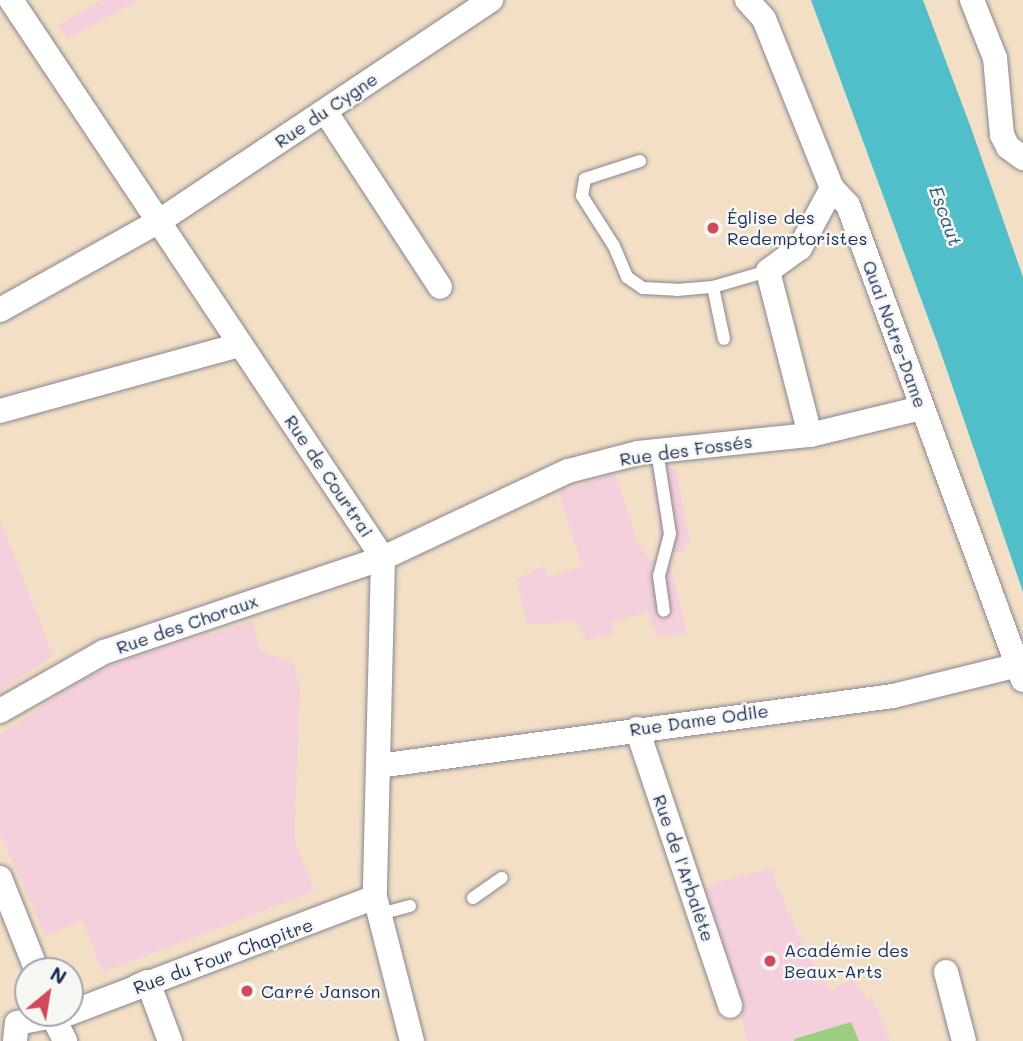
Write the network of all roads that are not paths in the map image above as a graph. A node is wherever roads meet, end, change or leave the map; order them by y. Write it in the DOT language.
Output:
graph roads {
  1 [pos="11,0"];
  2 [pos="491,0"];
  3 [pos="747,0"];
  4 [pos="972,0"];
  5 [pos="325,111"];
  6 [pos="1023,158"];
  7 [pos="640,160"];
  8 [pos="832,188"];
  9 [pos="161,220"];
  10 [pos="768,271"];
  11 [pos="440,287"];
  12 [pos="713,287"];
  13 [pos="0,310"];
  14 [pos="724,339"];
  15 [pos="239,345"];
  16 [pos="922,408"];
  17 [pos="0,411"];
  18 [pos="810,435"];
  19 [pos="657,452"];
  20 [pos="383,558"];
  21 [pos="664,611"];
  22 [pos="1021,673"];
  23 [pos="0,711"];
  24 [pos="637,729"];
  25 [pos="378,765"];
  26 [pos="0,878"];
  27 [pos="502,878"];
  28 [pos="473,898"];
  29 [pos="378,906"];
  30 [pos="410,906"];
  31 [pos="31,957"];
  32 [pos="946,972"];
  33 [pos="145,984"];
  34 [pos="730,1006"];
  35 [pos="84,1007"];
  36 [pos="170,1041"];
  37 [pos="412,1041"];
  38 [pos="964,1041"];
  1 -- 9 [label="street, Rue de Courtrai"];
  2 -- 5 [label="street, Rue du Cygne"];
  3 -- 8 [label="street, Quai Notre-Dame"];
  4 -- 6 [label="street"];
  5 -- 9 [label="street, Rue du Cygne"];
  5 -- 11 [label="street"];
  7 -- 12 [label="lane"];
  8 -- 10 [label="street"];
  8 -- 16 [label="street, Quai Notre-Dame"];
  9 -- 13 [label="street, Rue du Cygne"];
  9 -- 15 [label="street, Rue de Courtrai"];
  10 -- 12 [label="lane"];
  10 -- 18 [label="street"];
  12 -- 14 [label="lane"];
  15 -- 17 [label="street"];
  15 -- 20 [label="street, Rue de Courtrai"];
  16 -- 18 [label="street, Rue des Fossés"];
  16 -- 22 [label="street, Quai Notre-Dame"];
  18 -- 19 [label="street, Rue des Fossés"];
  19 -- 20 [label="street, Rue des Fossés"];
  19 -- 21 [label="lane"];
  20 -- 23 [label="street, Rue des Choraux"];
  20 -- 25 [label="street"];
  22 -- 24 [label="street, Rue Dame Odile"];
  24 -- 25 [label="street, Rue Dame Odile"];
  24 -- 34 [label="street, Rue de l'Arbalète"];
  25 -- 29 [label="street"];
  26 -- 31 [label="street"];
  27 -- 28 [label="lane"];
  29 -- 30 [label="lane"];
  29 -- 33 [label="street, Rue du Four Chapitre"];
  29 -- 37 [label="street"];
  32 -- 38 [label="street"];
  33 -- 35 [label="street, Rue du Four Chapitre"];
  33 -- 36 [label="street"];
}
